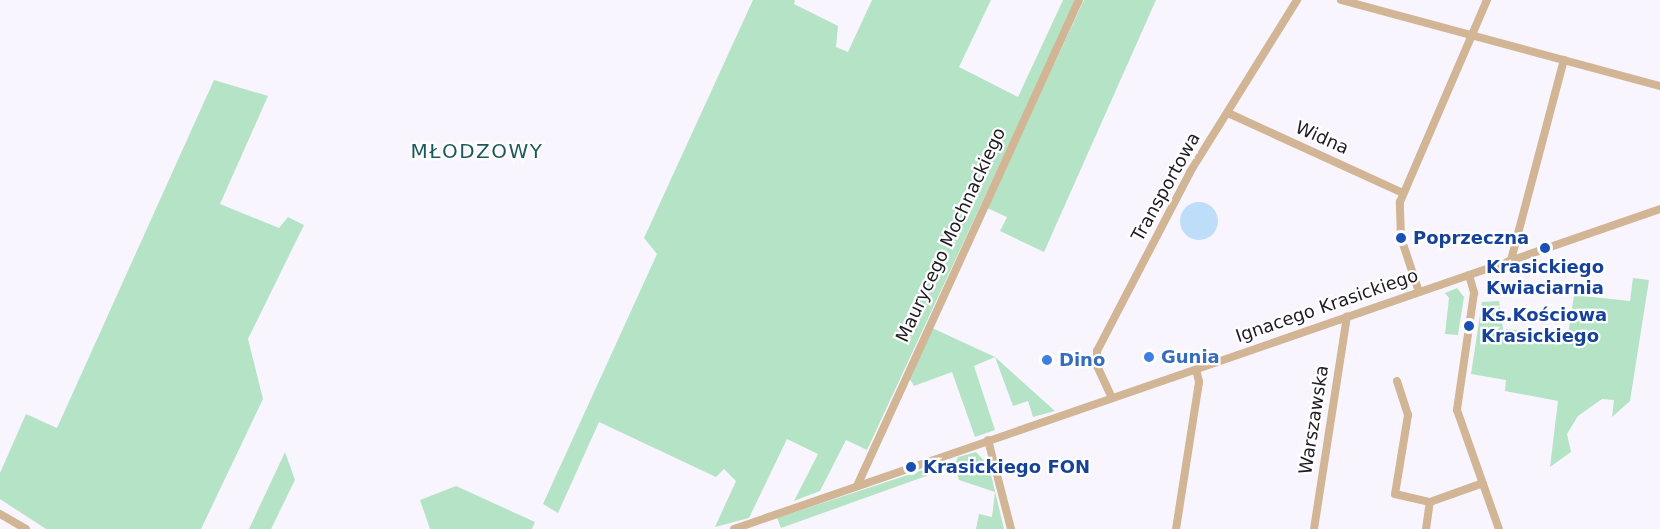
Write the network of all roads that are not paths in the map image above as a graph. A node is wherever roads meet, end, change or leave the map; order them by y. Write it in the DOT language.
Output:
graph roads {
  1 [pos="1079,0"];
  2 [pos="1297,0"];
  3 [pos="1341,0"];
  4 [pos="1487,0"];
  5 [pos="1472,35"];
  6 [pos="1564,60"];
  7 [pos="1660,86"];
  8 [pos="1228,113"];
  9 [pos="1403,193"];
  10 [pos="1660,209"];
  11 [pos="1511,260"];
  12 [pos="1468,275"];
  13 [pos="1419,292"];
  14 [pos="1347,317"];
  15 [pos="1196,369"];
  16 [pos="1397,381"];
  17 [pos="1112,398"];
  18 [pos="988,440"];
  19 [pos="1483,483"];
  20 [pos="857,486"];
  21 [pos="1430,502"];
  22 [pos="0,514"];
  23 [pos="26,529"];
  24 [pos="734,529"];
  25 [pos="1011,529"];
  26 [pos="1176,529"];
  27 [pos="1314,529"];
  28 [pos="1426,529"];
  29 [pos="1499,529"];
  1 -- 20 [label="street, Maurycego Mochnackiego"];
  2 -- 8 [label="street, Transportowa"];
  3 -- 5 [label="street"];
  4 -- 5 [label="street"];
  5 -- 6 [label="street"];
  5 -- 9 [label="street"];
  6 -- 7 [label="street"];
  6 -- 11 [label="street"];
  8 -- 9 [label="street, Widna"];
  8 -- 17 [label="street, Transportowa"];
  9 -- 13 [label="street"];
  10 -- 11 [label="street, Ignacego Krasickiego"];
  11 -- 12 [label="street, Ignacego Krasickiego"];
  12 -- 13 [label="street, Ignacego Krasickiego"];
  12 -- 19 [label="street"];
  13 -- 14 [label="street, Ignacego Krasickiego"];
  14 -- 15 [label="street, Ignacego Krasickiego"];
  14 -- 27 [label="street, Warszawska"];
  15 -- 17 [label="street, Ignacego Krasickiego"];
  15 -- 26 [label="street"];
  16 -- 21 [label="street"];
  17 -- 18 [label="street, Ignacego Krasickiego"];
  18 -- 20 [label="street, Ignacego Krasickiego"];
  18 -- 25 [label="street"];
  19 -- 21 [label="street"];
  19 -- 29 [label="street"];
  20 -- 24 [label="street, Ignacego Krasickiego"];
  21 -- 28 [label="street"];
  22 -- 23 [label="street"];
}
